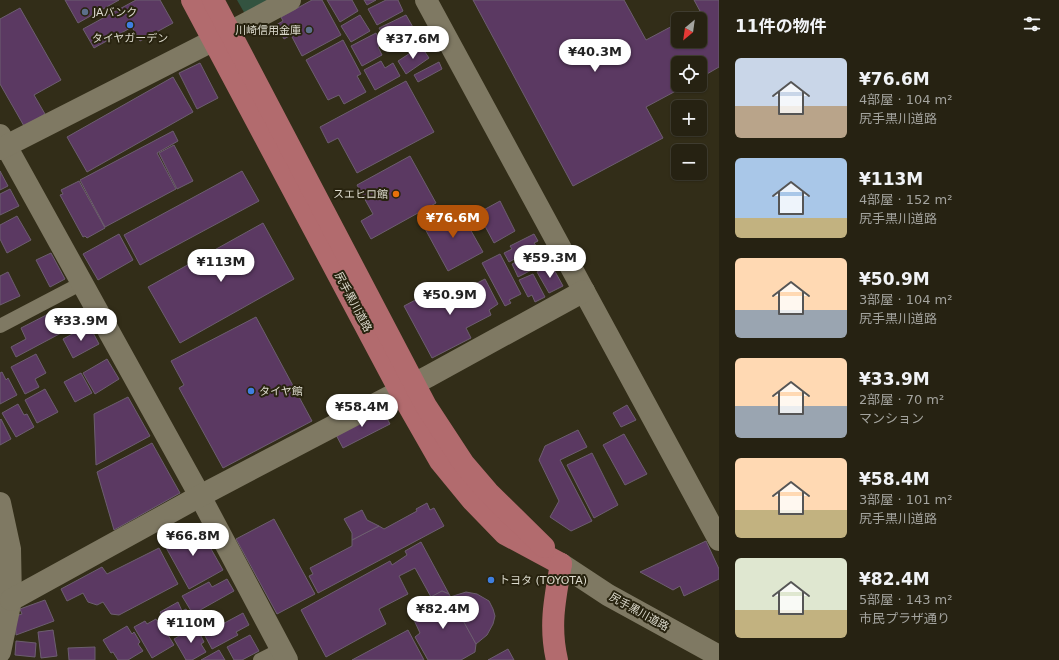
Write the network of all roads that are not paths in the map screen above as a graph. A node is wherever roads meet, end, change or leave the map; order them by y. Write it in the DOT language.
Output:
graph roads {
  1 [pos="192,0"];
  2 [pos="212,0"];
  3 [pos="426,0"];
  4 [pos="277,3"];
  5 [pos="222,36"];
  6 [pos="2,143"];
  7 [pos="82,283"];
  8 [pos="584,291"];
  9 [pos="0,326"];
  10 [pos="407,387"];
  11 [pos="200,496"];
  12 [pos="0,503"];
  13 [pos="719,540"];
  14 [pos="561,564"];
  15 [pos="11,600"];
  16 [pos="0,652"];
  17 [pos="284,655"];
  18 [pos="719,656"];
  19 [pos="260,660"];
  20 [pos="557,660"];
  1 -- 5 [label="main road, 尻手黒川道路"];
  2 -- 5 [label="main road, 尻手黒川道路"];
  3 -- 8 [label="street"];
  4 -- 5 [label="street"];
  5 -- 6 [label="street"];
  5 -- 10 [label="main road, 尻手黒川道路"];
  6 -- 7 [label="street"];
  7 -- 9 [label="lane"];
  7 -- 11 [label="street"];
  8 -- 10 [label="street"];
  8 -- 13 [label="street"];
  10 -- 11 [label="street"];
  10 -- 14 [label="main road, 尻手黒川道路"];
  11 -- 15 [label="street"];
  11 -- 17 [label="street"];
  12 -- 15 [label="street"];
  14 -- 18 [label="street, 尻手黒川道路"];
  14 -- 20 [label="main road"];
  15 -- 16 [label="street"];
  17 -- 19 [label="lane"];
}
